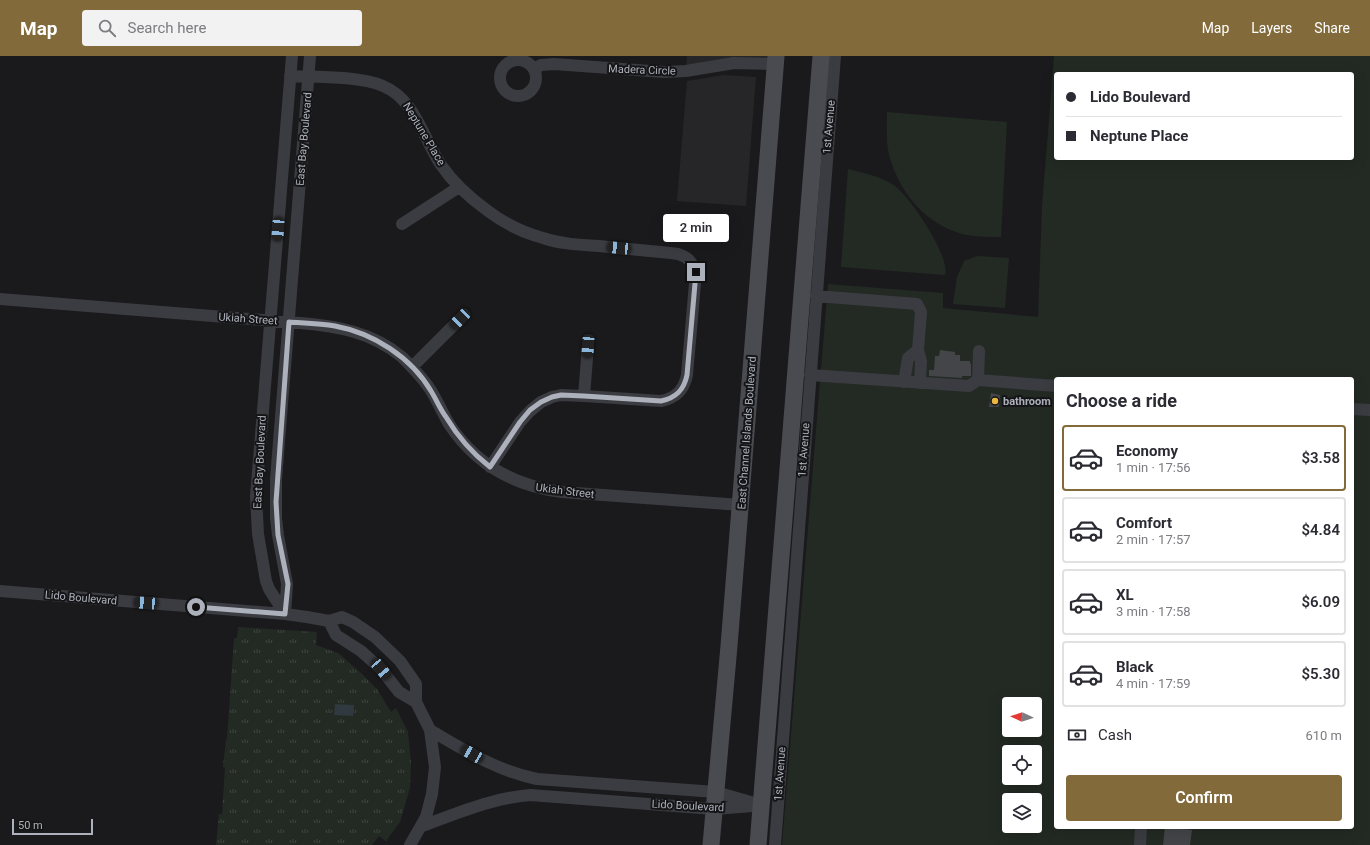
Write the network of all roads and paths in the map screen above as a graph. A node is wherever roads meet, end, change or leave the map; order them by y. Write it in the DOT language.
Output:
graph roads {
  1 [pos="292,56"];
  2 [pos="310,56"];
  3 [pos="821,56"];
  4 [pos="835,56"];
  5 [pos="776,60"];
  6 [pos="534,69"];
  7 [pos="290,76"];
  8 [pos="308,77"];
  9 [pos="458,187"];
  10 [pos="402,224"];
  11 [pos="816,296"];
  12 [pos="0,299"];
  13 [pos="460,319"];
  14 [pos="270,320"];
  15 [pos="289,322"];
  16 [pos="588,346"];
  17 [pos="918,350"];
  18 [pos="979,351"];
  19 [pos="412,366"];
  20 [pos="810,375"];
  21 [pos="978,380"];
  22 [pos="904,382"];
  23 [pos="920,383"];
  24 [pos="1054,386"];
  25 [pos="584,396"];
  26 [pos="1354,409"];
  27 [pos="1370,410"];
  28 [pos="490,467"];
  29 [pos="741,506"];
  30 [pos="0,591"];
  31 [pos="285,614"];
  32 [pos="329,621"];
  33 [pos="416,702"];
  34 [pos="430,730"];
  35 [pos="716,792"];
  36 [pos="761,805"];
  37 [pos="714,809"];
  38 [pos="422,826"];
  39 [pos="1141,829"];
  40 [pos="407,844"];
  41 [pos="711,845"];
  42 [pos="758,845"];
  43 [pos="775,845"];
  44 [pos="1140,845"];
  1 -- 7 [label="street, East Bay Boulevard"];
  2 -- 8 [label="street, East Bay Boulevard"];
  3 -- 36 [label="main road"];
  4 -- 11 [label="street, 1st Avenue"];
  5 -- 6 [label="street, Madera Circle"];
  5 -- 29 [label="main road, East Channel Islands Boulevard"];
  7 -- 8 [label="street, Neptune Place"];
  7 -- 14 [label="street, East Bay Boulevard"];
  8 -- 9 [label="street, Neptune Place"];
  8 -- 15 [label="street, East Bay Boulevard"];
  9 -- 10 [label="street"];
  9 -- 25 [label="street, Neptune Place"];
  11 -- 17 [label="street"];
  11 -- 20 [label="street, 1st Avenue"];
  12 -- 14 [label="street, Ukiah Street"];
  13 -- 19 [label="street"];
  14 -- 15 [label="street, Ukiah Street"];
  14 -- 31 [label="street, East Bay Boulevard"];
  15 -- 19 [label="street, Ukiah Street"];
  15 -- 31 [label="street, East Bay Boulevard"];
  16 -- 25 [label="street"];
  17 -- 22 [label="street"];
  17 -- 23 [label="street"];
  18 -- 21 [label="street"];
  19 -- 28 [label="street, Ukiah Street"];
  20 -- 22 [label="street"];
  20 -- 43 [label="street, 1st Avenue"];
  21 -- 23 [label="street"];
  21 -- 24 [label="street"];
  22 -- 23 [label="street"];
  25 -- 28 [label="street, Neptune Place"];
  26 -- 27 [label="street"];
  28 -- 29 [label="street, Ukiah Street"];
  29 -- 35 [label="main road, East Channel Islands Boulevard"];
  30 -- 31 [label="street, Lido Boulevard"];
  31 -- 32 [label="street, Lido Boulevard"];
  32 -- 33 [label="street"];
  32 -- 33 [label="street, Lido Boulevard"];
  33 -- 34 [label="street, Lido Boulevard"];
  34 -- 35 [label="street, Lido Boulevard"];
  34 -- 38 [label="street, Lido Boulevard"];
  35 -- 36 [label="street, Lido Boulevard"];
  35 -- 37 [label="main road, East Channel Islands Boulevard"];
  36 -- 37 [label="street, Lido Boulevard"];
  36 -- 42 [label="main road"];
  37 -- 38 [label="street, Lido Boulevard"];
  37 -- 41 [label="main road, East Channel Islands Boulevard"];
  38 -- 40 [label="street"];
  39 -- 44 [label="street"];
}
